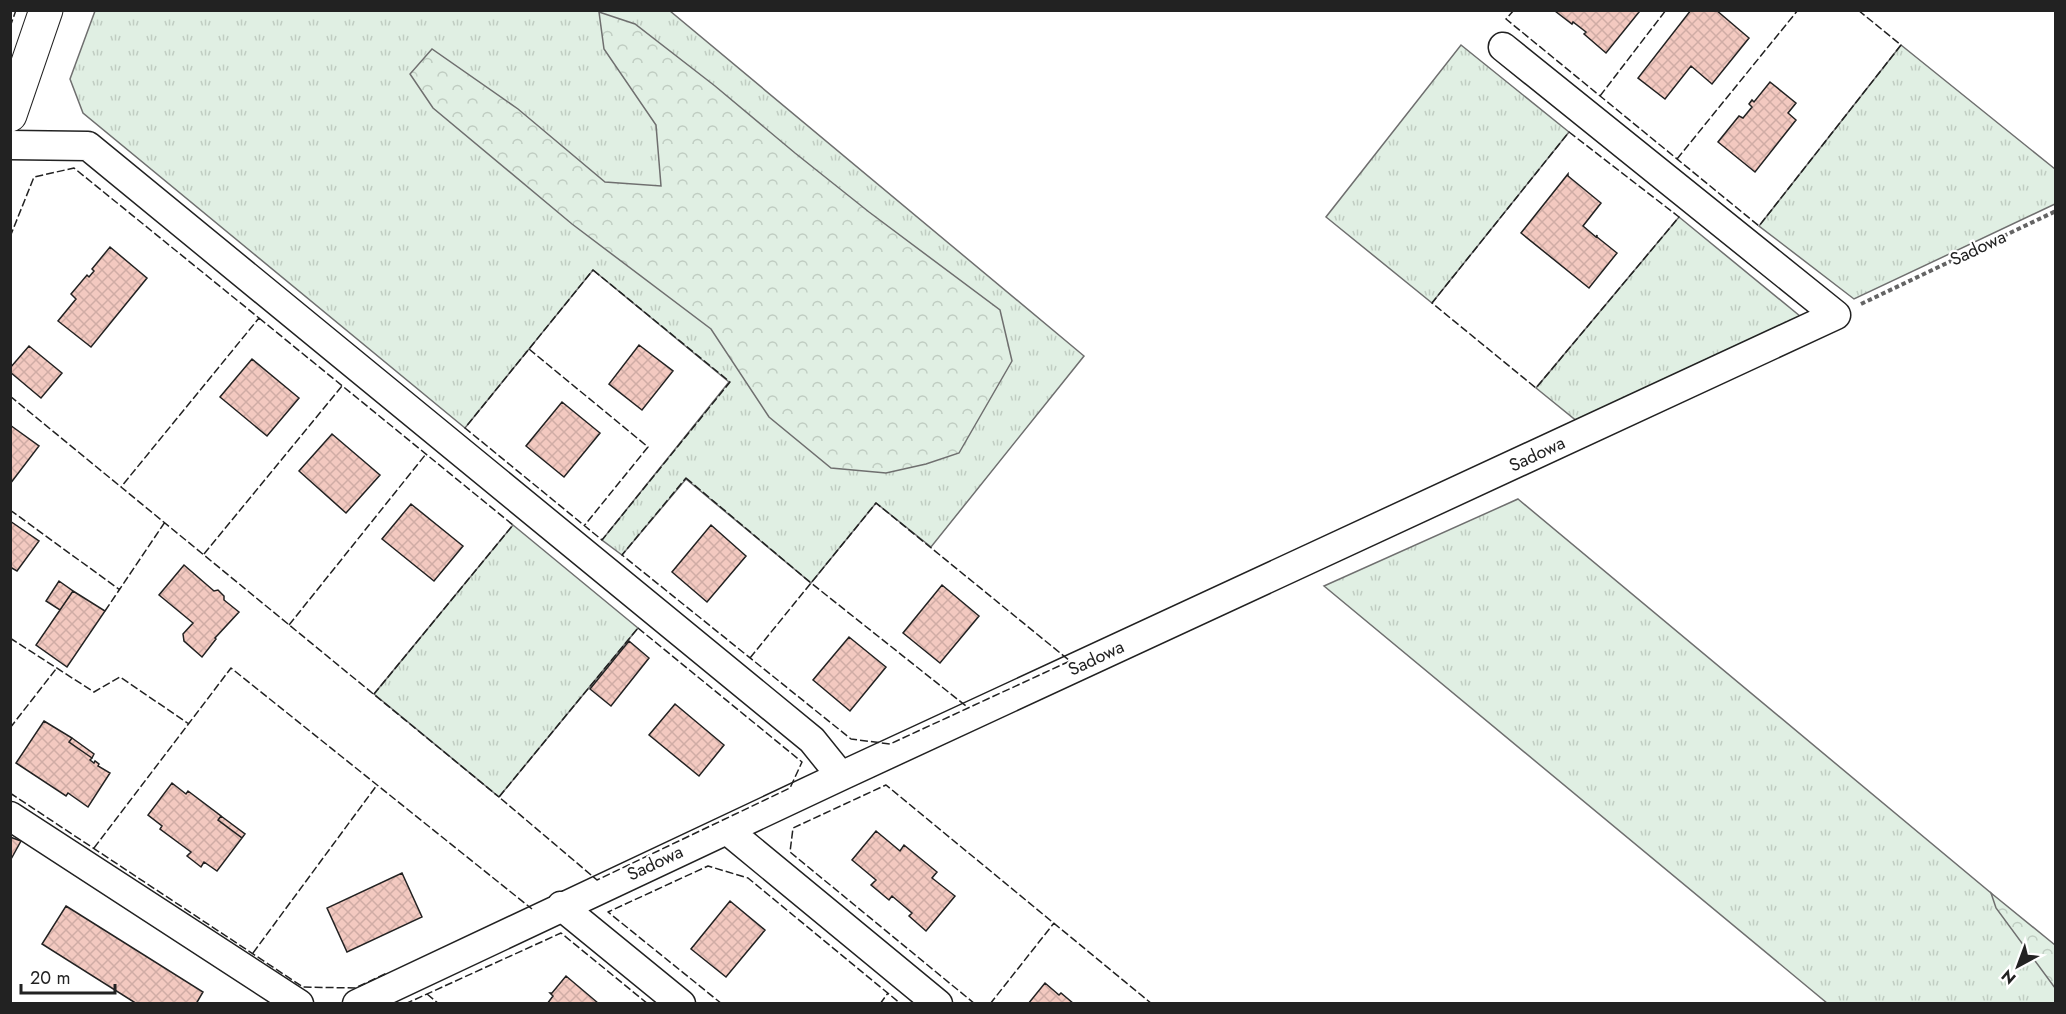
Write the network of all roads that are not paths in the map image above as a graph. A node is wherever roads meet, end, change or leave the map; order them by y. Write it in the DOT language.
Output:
graph roads {
  1 [pos="46,10"];
  2 [pos="1503,47"];
  3 [pos="10,115"];
  4 [pos="10,145"];
  5 [pos="841,776"];
  6 [pos="10,816"];
  7 [pos="727,831"];
  8 [pos="561,906"];
  9 [pos="299,1004"];
  10 [pos="357,1004"];
  11 [pos="681,1004"];
  12 [pos="938,1004"];
  1 -- 3 [label="street"];
  2 -- 5 [label="street, Sadowa"];
  4 -- 5 [label="street"];
  5 -- 7 [label="street, Sadowa"];
  6 -- 9 [label="street"];
  7 -- 8 [label="street, Sadowa"];
  7 -- 12 [label="street"];
  8 -- 10 [label="street, Sadowa"];
  8 -- 11 [label="street"];
}
